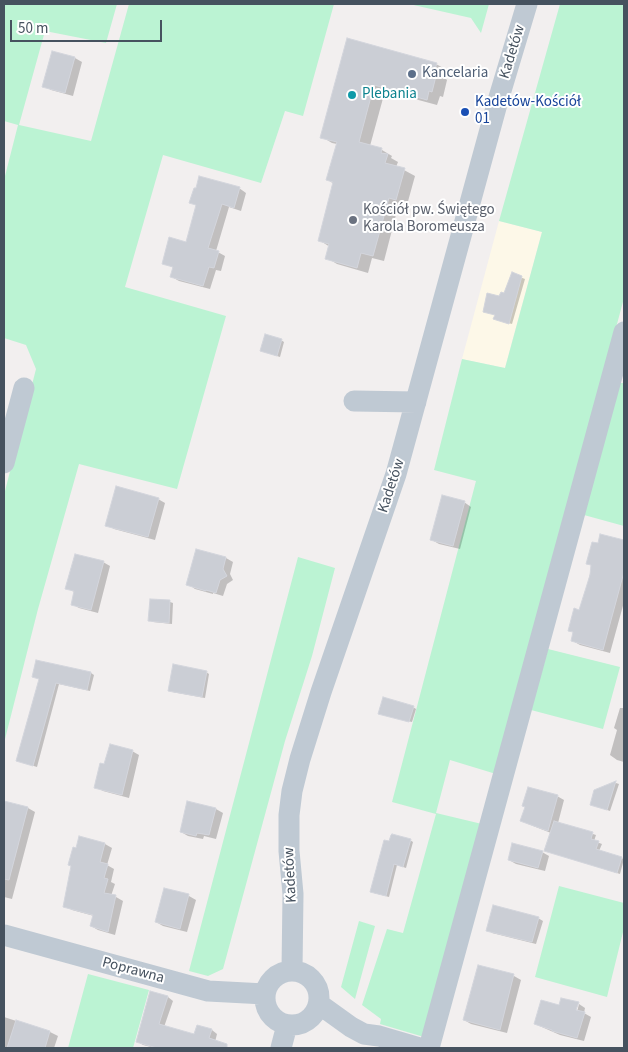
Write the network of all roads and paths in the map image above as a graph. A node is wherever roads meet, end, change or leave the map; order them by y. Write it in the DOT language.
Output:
graph roads {
  1 [pos="527,4"];
  2 [pos="624,332"];
  3 [pos="24,388"];
  4 [pos="354,401"];
  5 [pos="416,402"];
  6 [pos="4,463"];
  7 [pos="4,935"];
  8 [pos="292,970"];
  9 [pos="265,994"];
  10 [pos="319,1004"];
  11 [pos="287,1025"];
  12 [pos="281,1048"];
  13 [pos="420,1048"];
  14 [pos="430,1048"];
  1 -- 5 [label="street, Kadetów"];
  2 -- 14 [label="street"];
  3 -- 6 [label="street"];
  4 -- 5 [label="street"];
  5 -- 8 [label="street, Kadetów"];
  7 -- 9 [label="street, Poprawna"];
  8 -- 9 [label="street"];
  8 -- 10 [label="street"];
  9 -- 11 [label="street"];
  10 -- 11 [label="street"];
  10 -- 13 [label="street"];
  11 -- 12 [label="street"];
}
